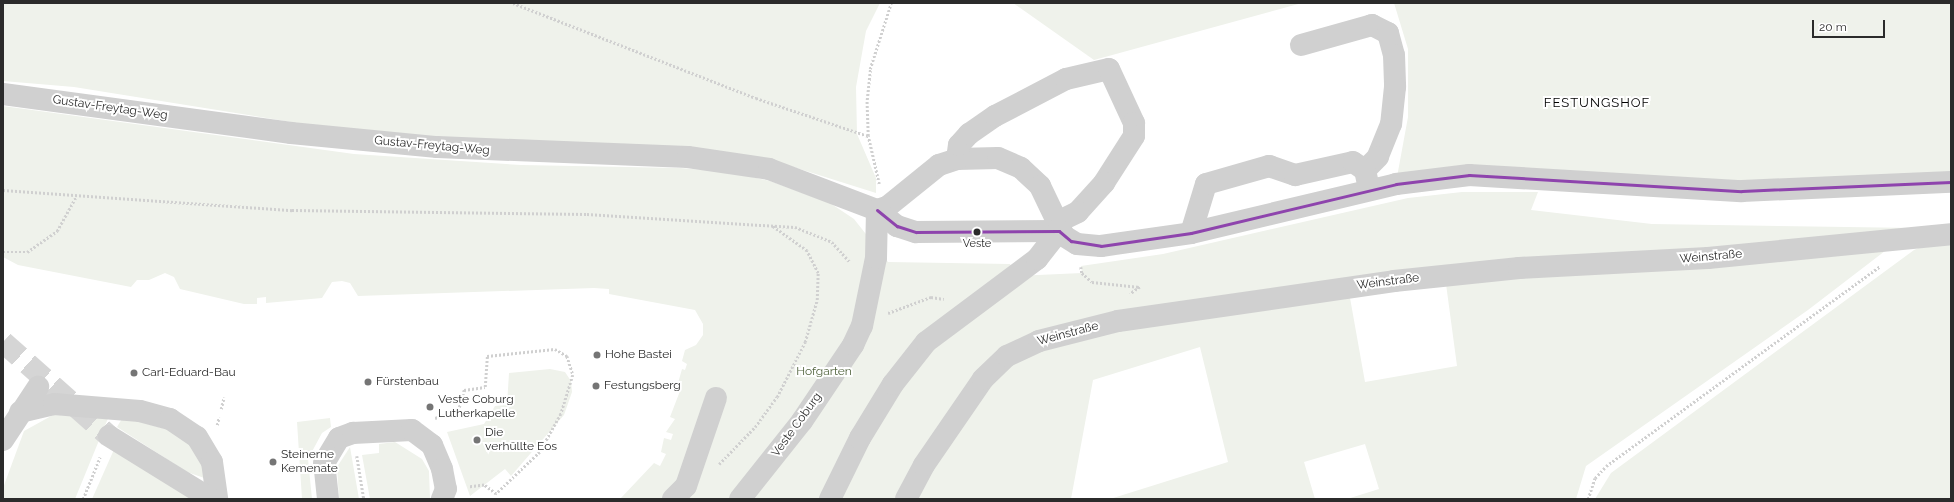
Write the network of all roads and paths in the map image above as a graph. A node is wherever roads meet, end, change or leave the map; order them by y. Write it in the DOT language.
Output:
graph roads {
  1 [pos="513,3"];
  2 [pos="892,3"];
  3 [pos="1301,45"];
  4 [pos="3,94"];
  5 [pos="868,136"];
  6 [pos="957,159"];
  7 [pos="1367,180"];
  8 [pos="1951,182"];
  9 [pos="3,190"];
  10 [pos="76,197"];
  11 [pos="877,210"];
  12 [pos="772,226"];
  13 [pos="1057,227"];
  14 [pos="1191,233"];
  15 [pos="1951,234"];
  16 [pos="3,252"];
  17 [pos="1888,260"];
  18 [pos="1088,265"];
  19 [pos="1127,294"];
  20 [pos="868,297"];
  21 [pos="960,313"];
  22 [pos="862,326"];
  23 [pos="38,387"];
  24 [pos="224,397"];
  25 [pos="716,398"];
  26 [pos="221,408"];
  27 [pos="20,412"];
  28 [pos="412,430"];
  29 [pos="353,433"];
  30 [pos="109,436"];
  31 [pos="3,440"];
  32 [pos="680,492"];
  33 [pos="496,494"];
  34 [pos="212,499"];
  35 [pos="217,499"];
  36 [pos="328,499"];
  37 [pos="364,499"];
  38 [pos="442,499"];
  39 [pos="740,499"];
  40 [pos="830,499"];
  41 [pos="906,499"];
  42 [pos="1588,499"];
  1 -- 5 [label="path"];
  2 -- 5 [label="path"];
  3 -- 7 [label="street"];
  4 -- 11 [label="street, Gustav-Freytag-Weg"];
  5 -- 11 [label="path"];
  6 -- 11 [label="street"];
  6 -- 13 [label="street"];
  6 -- 13 [label="street"];
  7 -- 8 [label="street"];
  7 -- 14 [label="street"];
  7 -- 14 [label="street"];
  9 -- 10 [label="path"];
  10 -- 12 [label="path"];
  10 -- 16 [label="path"];
  11 -- 13 [label="street"];
  11 -- 20 [label="street, Veste Coburg"];
  12 -- 20 [label="path"];
  12 -- 32 [label="path"];
  13 -- 14 [label="street"];
  13 -- 21 [label="street"];
  15 -- 41 [label="street, Weinstraße"];
  17 -- 42 [label="path"];
  18 -- 19 [label="path"];
  20 -- 22 [label="street, Veste Coburg"];
  21 -- 22 [label="path"];
  21 -- 40 [label="street"];
  22 -- 39 [label="street, Veste Coburg"];
  23 -- 27 [label="street"];
  24 -- 26 [label="path"];
  25 -- 32 [label="street"];
  27 -- 31 [label="street"];
  27 -- 35 [label="street"];
  28 -- 29 [label="street"];
  28 -- 33 [label="path"];
  28 -- 38 [label="street"];
  29 -- 36 [label="street"];
  29 -- 37 [label="path"];
  30 -- 34 [label="street"];
}
